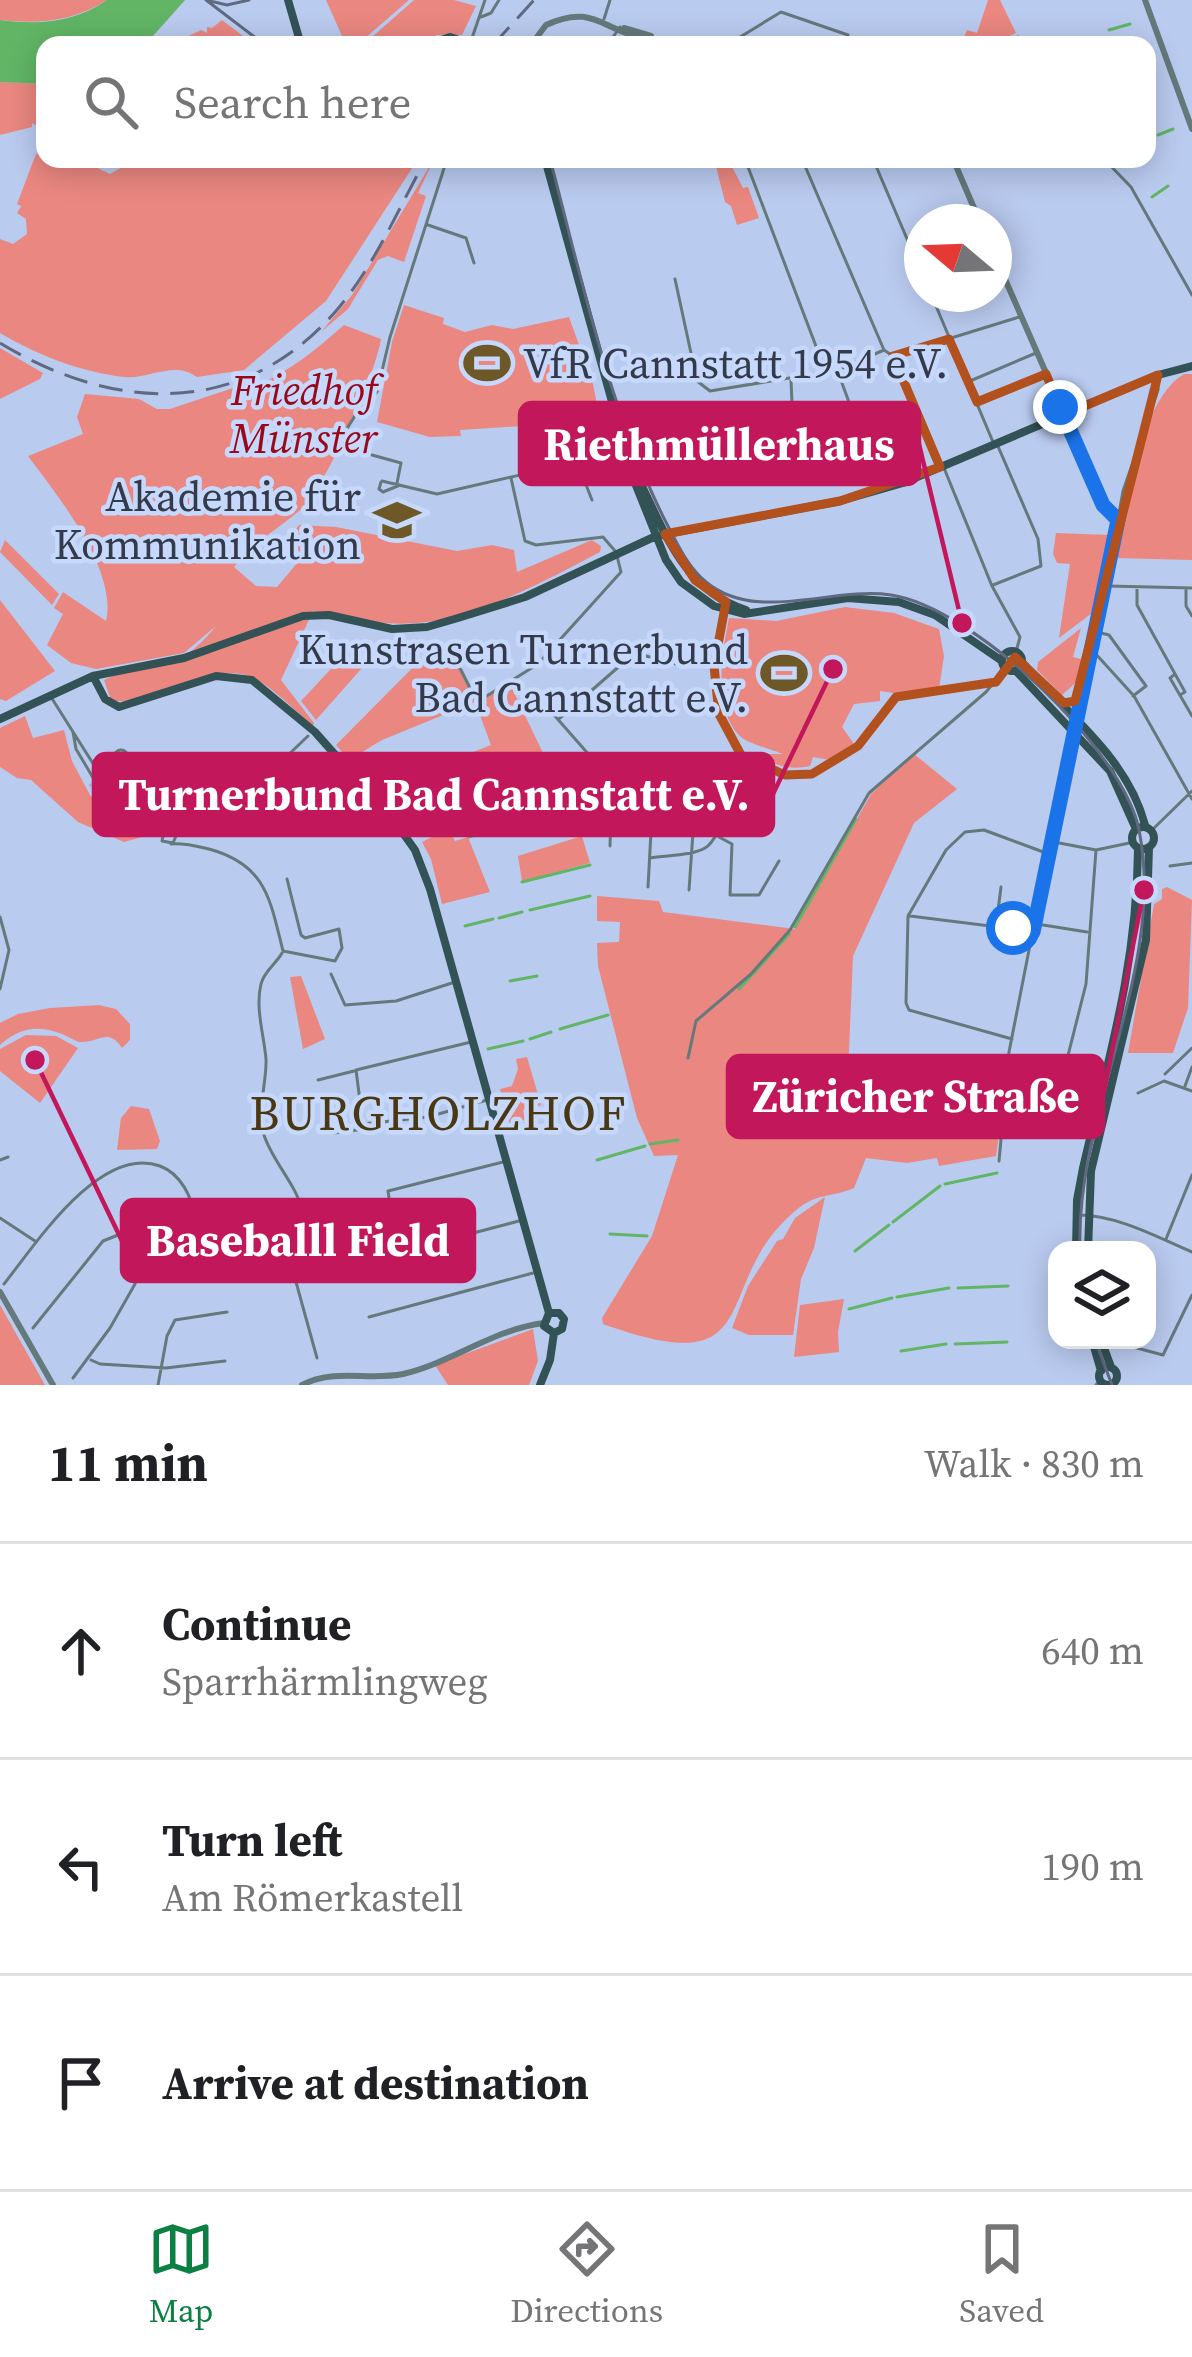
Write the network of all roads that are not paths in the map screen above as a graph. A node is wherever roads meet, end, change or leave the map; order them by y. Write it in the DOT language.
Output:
graph roads {
  1 [pos="287,0"];
  2 [pos="484,0"];
  3 [pos="499,0"];
  4 [pos="610,0"];
  5 [pos="1145,0"];
  6 [pos="479,17"];
  7 [pos="603,21"];
  8 [pos="620,27"];
  9 [pos="298,36"];
  10 [pos="474,36"];
  11 [pos="536,36"];
  12 [pos="614,36"];
  13 [pos="639,36"];
  14 [pos="742,36"];
  15 [pos="848,36"];
  16 [pos="1192,129"];
  17 [pos="444,168"];
  18 [pos="548,168"];
  19 [pos="748,168"];
  20 [pos="806,168"];
  21 [pos="877,168"];
  22 [pos="957,168"];
  23 [pos="1113,168"];
  24 [pos="972,204"];
  25 [pos="426,225"];
  26 [pos="904,232"];
  27 [pos="474,262"];
  28 [pos="675,279"];
  29 [pos="1192,295"];
  30 [pos="1012,296"];
  31 [pos="938,312"];
  32 [pos="1021,317"];
  33 [pos="949,339"];
  34 [pos="884,350"];
  35 [pos="1036,353"];
  36 [pos="893,356"];
  37 [pos="1192,366"];
  38 [pos="838,370"];
  39 [pos="826,372"];
  40 [pos="1046,374"];
  41 [pos="1158,375"];
  42 [pos="790,378"];
  43 [pos="968,382"];
  44 [pos="976,402"];
  45 [pos="1064,414"];
  46 [pos="343,435"];
  47 [pos="995,443"];
  48 [pos="610,448"];
  49 [pos="866,449"];
  50 [pos="628,454"];
  51 [pos="372,455"];
  52 [pos="579,462"];
  53 [pos="566,464"];
  54 [pos="941,466"];
  55 [pos="812,468"];
  56 [pos="584,472"];
  57 [pos="511,478"];
  58 [pos="592,500"];
  59 [pos="649,517"];
  60 [pos="1118,520"];
  61 [pos="661,535"];
  62 [pos="638,543"];
  63 [pos="616,552"];
  64 [pos="992,586"];
  65 [pos="1106,586"];
  66 [pos="1137,587"];
  67 [pos="1189,588"];
  68 [pos="727,607"];
  69 [pos="1192,615"];
  70 [pos="1096,631"];
  71 [pos="438,643"];
  72 [pos="1091,651"];
  73 [pos="1016,652"];
  74 [pos="1010,664"];
  75 [pos="714,666"];
  76 [pos="93,676"];
  77 [pos="996,682"];
  78 [pos="533,691"];
  79 [pos="1081,692"];
  80 [pos="50,695"];
  81 [pos="1133,696"];
  82 [pos="1064,703"];
  83 [pos="1075,716"];
  84 [pos="1192,716"];
  85 [pos="0,719"];
  86 [pos="557,720"];
  87 [pos="1073,728"];
  88 [pos="72,730"];
  89 [pos="308,736"];
  90 [pos="741,755"];
  91 [pos="128,761"];
  92 [pos="92,783"];
  93 [pos="98,791"];
  94 [pos="653,795"];
  95 [pos="1191,795"];
  96 [pos="116,802"];
  97 [pos="694,818"];
  98 [pos="1144,828"];
  99 [pos="151,829"];
  100 [pos="172,830"];
  101 [pos="717,836"];
  102 [pos="161,839"];
  103 [pos="1050,842"];
  104 [pos="185,843"];
  105 [pos="171,844"];
  106 [pos="1136,845"];
  107 [pos="610,846"];
  108 [pos="1149,848"];
  109 [pos="1096,850"];
  110 [pos="691,852"];
  111 [pos="1048,854"];
  112 [pos="650,858"];
  113 [pos="779,861"];
  114 [pos="1192,863"];
  115 [pos="1170,866"];
  116 [pos="287,879"];
  117 [pos="648,887"];
  118 [pos="1001,887"];
  119 [pos="689,890"];
  120 [pos="0,916"];
  121 [pos="908,916"];
  122 [pos="1034,924"];
  123 [pos="996,926"];
  124 [pos="1033,932"];
  125 [pos="1088,932"];
  126 [pos="283,951"];
  127 [pos="2,976"];
  128 [pos="334,978"];
  129 [pos="457,982"];
  130 [pos="0,988"];
  131 [pos="1012,1039"];
  132 [pos="473,1042"];
  133 [pos="1192,1048"];
  134 [pos="688,1058"];
  135 [pos="1192,1067"];
  136 [pos="356,1070"];
  137 [pos="1165,1073"];
  138 [pos="318,1079"];
  139 [pos="878,1084"];
  140 [pos="1184,1088"];
  141 [pos="1006,1091"];
  142 [pos="1192,1091"];
  143 [pos="1138,1093"];
  144 [pos="488,1100"];
  145 [pos="1054,1115"];
  146 [pos="363,1124"];
  147 [pos="334,1133"];
  148 [pos="8,1157"];
  149 [pos="0,1160"];
  150 [pos="999,1161"];
  151 [pos="505,1162"];
  152 [pos="1192,1175"];
  153 [pos="385,1202"];
  154 [pos="1088,1215"];
  155 [pos="1076,1216"];
  156 [pos="0,1218"];
  157 [pos="195,1220"];
  158 [pos="521,1220"];
  159 [pos="142,1237"];
  160 [pos="302,1237"];
  161 [pos="1165,1240"];
  162 [pos="1076,1241"];
  163 [pos="1088,1241"];
  164 [pos="37,1242"];
  165 [pos="396,1244"];
  166 [pos="286,1252"];
  167 [pos="1192,1252"];
  168 [pos="355,1255"];
  169 [pos="535,1272"];
  170 [pos="2,1288"];
  171 [pos="1192,1295"];
  172 [pos="226,1312"];
  173 [pos="1184,1314"];
  174 [pos="369,1316"];
  175 [pos="546,1318"];
  176 [pos="1192,1318"];
  177 [pos="34,1328"];
  178 [pos="554,1333"];
  179 [pos="1100,1349"];
  180 [pos="1104,1349"];
  181 [pos="1110,1349"];
  182 [pos="1143,1349"];
  183 [pos="1106,1354"];
  184 [pos="317,1358"];
  185 [pos="89,1359"];
  186 [pos="225,1361"];
  187 [pos="161,1367"];
  188 [pos="1112,1368"];
  189 [pos="73,1378"];
  190 [pos="1101,1381"];
  191 [pos="1118,1382"];
  192 [pos="53,1385"];
  193 [pos="158,1385"];
  194 [pos="302,1385"];
  195 [pos="540,1385"];
  1 -- 9 [label="main road"];
  2 -- 6 [label="street"];
  3 -- 6 [label="street"];
  4 -- 7 [label="street"];
  5 -- 16 [label="street"];
  6 -- 10 [label="street"];
  7 -- 8 [label="street"];
  7 -- 11 [label="street"];
  8 -- 12 [label="street"];
  8 -- 13 [label="street"];
  14 -- 15 [label="street"];
  17 -- 25 [label="street"];
  18 -- 50 [label="main road"];
  19 -- 39 [label="street"];
  20 -- 34 [label="street"];
  21 -- 26 [label="street"];
  22 -- 24 [label="street"];
  23 -- 29 [label="street"];
  25 -- 27 [label="street"];
  25 -- 46 [label="street"];
  28 -- 42 [label="street"];
  30 -- 32 [label="street"];
  31 -- 33 [label="street"];
  32 -- 33 [label="street"];
  32 -- 35 [label="street"];
  33 -- 36 [label="street"];
  33 -- 43 [label="street"];
  34 -- 36 [label="street"];
  34 -- 38 [label="street"];
  35 -- 40 [label="street"];
  35 -- 43 [label="street"];
  36 -- 54 [label="street"];
  37 -- 41 [label="main road"];
  38 -- 39 [label="street"];
  38 -- 49 [label="street"];
  39 -- 42 [label="street"];
  40 -- 44 [label="street"];
  40 -- 45 [label="street"];
  41 -- 45 [label="main road"];
  41 -- 60 [label="street"];
  42 -- 55 [label="street"];
  43 -- 44 [label="street"];
  44 -- 47 [label="street"];
  45 -- 47 [label="main road"];
  45 -- 60 [label="street"];
  47 -- 54 [label="main road"];
  47 -- 64 [label="street"];
  48 -- 52 [label="street"];
  50 -- 59 [label="main road"];
  50 -- 61 [label="main road"];
  51 -- 57 [label="street"];
  52 -- 53 [label="street"];
  52 -- 56 [label="street"];
  53 -- 56 [label="street"];
  53 -- 57 [label="street"];
  54 -- 61 [label="main road"];
  54 -- 64 [label="street"];
  56 -- 58 [label="street"];
  57 -- 63 [label="street"];
  59 -- 61 [label="main road"];
  59 -- 62 [label="main road"];
  60 -- 65 [label="street"];
  61 -- 62 [label="main road"];
  61 -- 68 [label="main road"];
  62 -- 63 [label="main road"];
  63 -- 71 [label="street"];
  63 -- 76 [label="main road"];
  64 -- 73 [label="street"];
  65 -- 66 [label="street"];
  65 -- 70 [label="street"];
  66 -- 67 [label="street"];
  66 -- 84 [label="street"];
  67 -- 69 [label="street"];
  68 -- 74 [label="main road"];
  68 -- 75 [label="street"];
  70 -- 72 [label="street"];
  70 -- 81 [label="street"];
  72 -- 79 [label="street"];
  72 -- 81 [label="street"];
  73 -- 74 [label="main road"];
  74 -- 77 [label="street"];
  74 -- 82 [label="main road"];
  74 -- 87 [label="main road"];
  75 -- 86 [label="street"];
  75 -- 90 [label="street"];
  76 -- 80 [label="main road"];
  76 -- 129 [label="main road"];
  77 -- 90 [label="street"];
  77 -- 134 [label="street"];
  78 -- 86 [label="street"];
  79 -- 82 [label="street"];
  79 -- 83 [label="street"];
  80 -- 85 [label="main road"];
  80 -- 88 [label="street"];
  81 -- 95 [label="street"];
  82 -- 83 [label="main road"];
  83 -- 87 [label="street"];
  83 -- 98 [label="main road"];
  86 -- 107 [label="street"];
  87 -- 98 [label="main road"];
  87 -- 103 [label="street"];
  88 -- 92 [label="street"];
  88 -- 96 [label="street"];
  89 -- 100 [label="street"];
  90 -- 101 [label="street"];
  91 -- 100 [label="street"];
  93 -- 96 [label="street"];
  94 -- 112 [label="street"];
  95 -- 98 [label="street"];
  96 -- 99 [label="street"];
  97 -- 110 [label="street"];
  98 -- 106 [label="main road"];
  98 -- 108 [label="main road"];
  99 -- 100 [label="street"];
  99 -- 102 [label="street"];
  100 -- 102 [label="street"];
  100 -- 104 [label="street"];
  100 -- 105 [label="street"];
  101 -- 110 [label="street"];
  101 -- 113 [label="street"];
  102 -- 105 [label="street"];
  103 -- 109 [label="street"];
  103 -- 111 [label="street"];
  104 -- 105 [label="street"];
  104 -- 126 [label="street"];
  106 -- 108 [label="main road"];
  106 -- 109 [label="street"];
  106 -- 155 [label="main road"];
  108 -- 154 [label="main road"];
  109 -- 125 [label="street"];
  110 -- 112 [label="street"];
  110 -- 119 [label="street"];
  111 -- 121 [label="street"];
  111 -- 122 [label="street"];
  112 -- 117 [label="street"];
  114 -- 115 [label="street"];
  116 -- 126 [label="street"];
  118 -- 123 [label="street"];
  120 -- 127 [label="street"];
  121 -- 123 [label="street"];
  121 -- 131 [label="street"];
  122 -- 124 [label="street"];
  122 -- 125 [label="street"];
  123 -- 124 [label="street"];
  124 -- 131 [label="street"];
  125 -- 145 [label="street"];
  126 -- 160 [label="street"];
  127 -- 130 [label="street"];
  128 -- 129 [label="street"];
  129 -- 132 [label="main road"];
  131 -- 141 [label="street"];
  132 -- 136 [label="street"];
  132 -- 144 [label="main road"];
  133 -- 137 [label="street"];
  135 -- 140 [label="street"];
  136 -- 138 [label="street"];
  136 -- 146 [label="street"];
  139 -- 141 [label="street"];
  140 -- 142 [label="street"];
  140 -- 143 [label="street"];
  141 -- 150 [label="street"];
  144 -- 146 [label="street"];
  144 -- 151 [label="main road"];
  146 -- 147 [label="street"];
  148 -- 149 [label="street"];
  151 -- 158 [label="main road"];
  151 -- 165 [label="street"];
  152 -- 161 [label="street"];
  153 -- 160 [label="street"];
  154 -- 155 [label="street"];
  154 -- 161 [label="street"];
  154 -- 163 [label="main road"];
  155 -- 162 [label="main road"];
  156 -- 164 [label="street"];
  157 -- 159 [label="street"];
  157 -- 164 [label="street"];
  157 -- 166 [label="street"];
  158 -- 165 [label="street"];
  158 -- 169 [label="main road"];
  159 -- 177 [label="street"];
  159 -- 185 [label="street"];
  160 -- 166 [label="street"];
  161 -- 167 [label="street"];
  164 -- 170 [label="street"];
  165 -- 168 [label="street"];
  166 -- 184 [label="street"];
  169 -- 174 [label="street"];
  169 -- 175 [label="main road"];
  170 -- 192 [label="street"];
  171 -- 173 [label="street"];
  172 -- 187 [label="street"];
  173 -- 176 [label="street"];
  173 -- 182 [label="street"];
  175 -- 178 [label="main road"];
  175 -- 178 [label="main road"];
  175 -- 194 [label="street"];
  178 -- 195 [label="main road"];
  179 -- 190 [label="main road"];
  180 -- 183 [label="main road"];
  181 -- 183 [label="street"];
  183 -- 188 [label="main road"];
  185 -- 187 [label="street"];
  185 -- 189 [label="street"];
  186 -- 187 [label="street"];
  187 -- 193 [label="street"];
  188 -- 190 [label="main road"];
  188 -- 191 [label="main road"];
  190 -- 191 [label="main road"];
}
